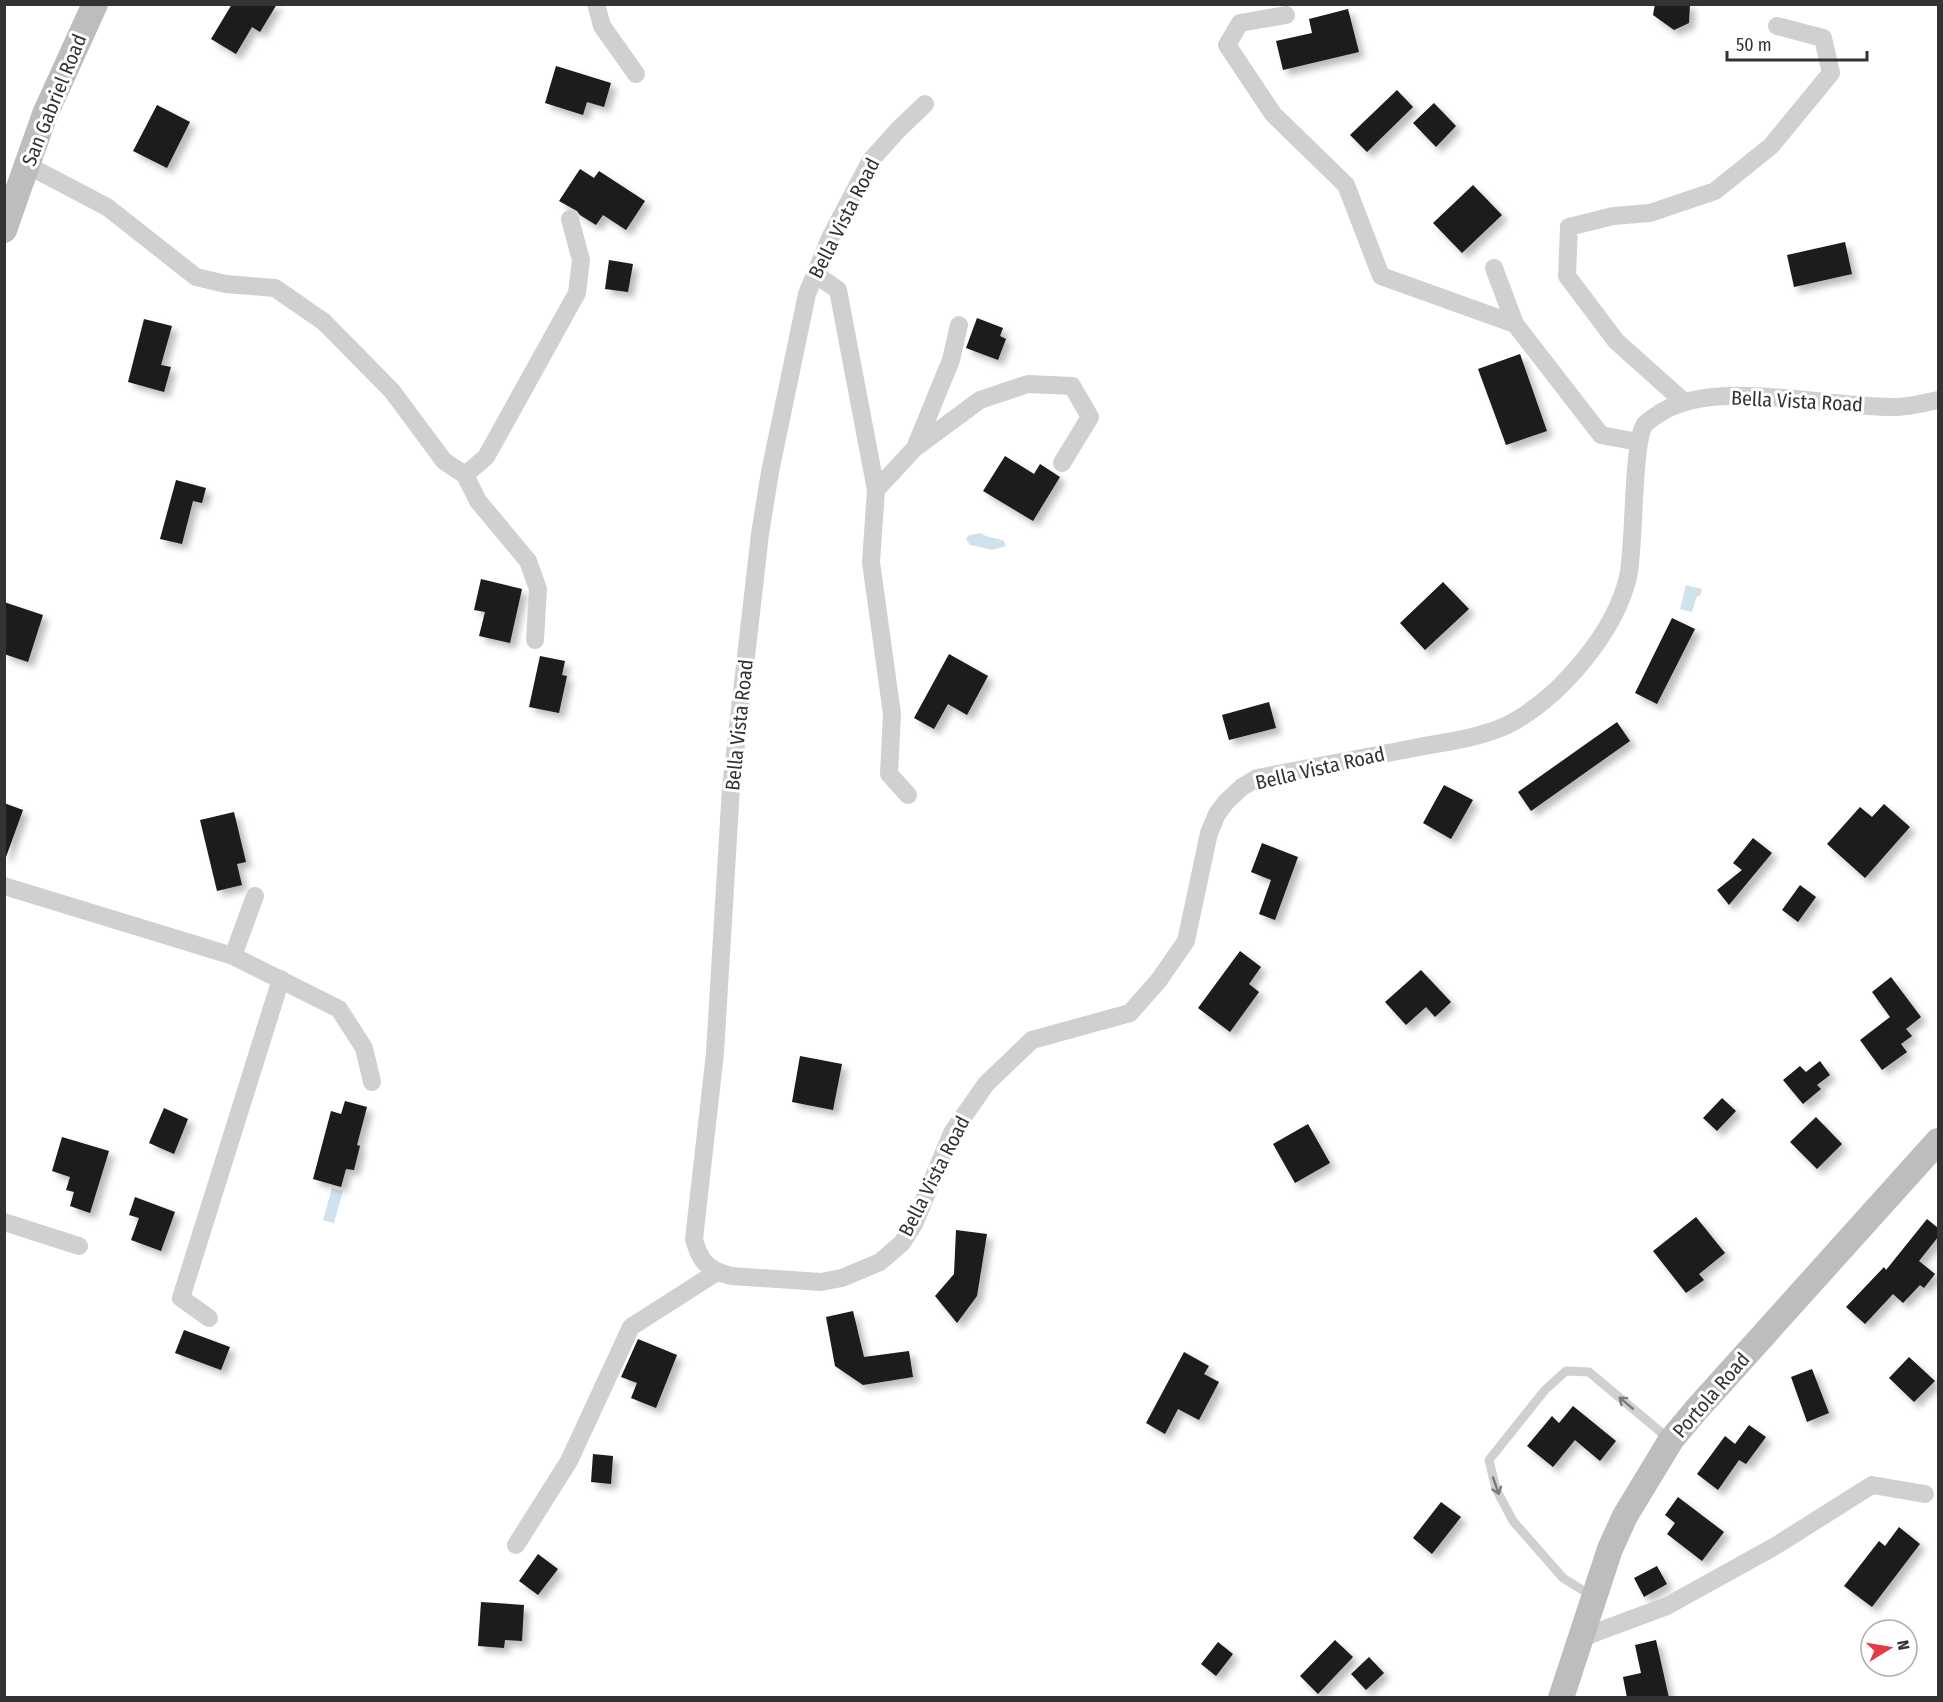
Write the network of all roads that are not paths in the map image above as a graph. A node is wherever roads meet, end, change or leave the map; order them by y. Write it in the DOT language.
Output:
graph roads {
  1 [pos="95,4"];
  2 [pos="596,4"];
  3 [pos="1286,15"];
  4 [pos="1777,26"];
  5 [pos="636,74"];
  6 [pos="925,104"];
  7 [pos="27,165"];
  8 [pos="570,219"];
  9 [pos="4,230"];
  10 [pos="1494,268"];
  11 [pos="814,274"];
  12 [pos="1515,324"];
  13 [pos="959,325"];
  14 [pos="1938,400"];
  15 [pos="1683,401"];
  16 [pos="1638,442"];
  17 [pos="915,448"];
  18 [pos="1062,463"];
  19 [pos="465,475"];
  20 [pos="876,490"];
  21 [pos="535,640"];
  22 [pos="908,795"];
  23 [pos="4,886"];
  24 [pos="255,896"];
  25 [pos="234,956"];
  26 [pos="281,979"];
  27 [pos="372,1082"];
  28 [pos="1938,1141"];
  29 [pos="4,1222"];
  30 [pos="79,1246"];
  31 [pos="717,1272"];
  32 [pos="209,1318"];
  33 [pos="1671,1440"];
  34 [pos="1925,1494"];
  35 [pos="516,1545"];
  36 [pos="1594,1598"];
  37 [pos="1581,1638"];
  38 [pos="1561,1698"];
  1 -- 7 [label="street, San Gabriel Road"];
  2 -- 5 [label="street"];
  3 -- 12 [label="street"];
  4 -- 15 [label="street"];
  6 -- 11 [label="street, Bella Vista Road"];
  7 -- 9 [label="street, San Gabriel Road"];
  7 -- 19 [label="street"];
  8 -- 19 [label="street"];
  10 -- 12 [label="street"];
  11 -- 20 [label="street"];
  11 -- 31 [label="street, Bella Vista Road"];
  12 -- 16 [label="street"];
  13 -- 17 [label="street"];
  14 -- 15 [label="street, Bella Vista Road"];
  15 -- 16 [label="street, Bella Vista Road"];
  16 -- 31 [label="street, Bella Vista Road"];
  17 -- 18 [label="street"];
  17 -- 20 [label="street"];
  19 -- 21 [label="street"];
  20 -- 22 [label="street"];
  23 -- 25 [label="street"];
  24 -- 25 [label="street"];
  25 -- 26 [label="street"];
  26 -- 27 [label="street"];
  26 -- 32 [label="street"];
  28 -- 33 [label="street, Portola Road"];
  29 -- 30 [label="street"];
  31 -- 35 [label="street"];
  33 -- 36 [label="street, Portola Road"];
  33 -- 36 [label="lane, one-way"];
  34 -- 37 [label="street"];
  36 -- 37 [label="street, Portola Road"];
  37 -- 38 [label="street, Portola Road"];
}
